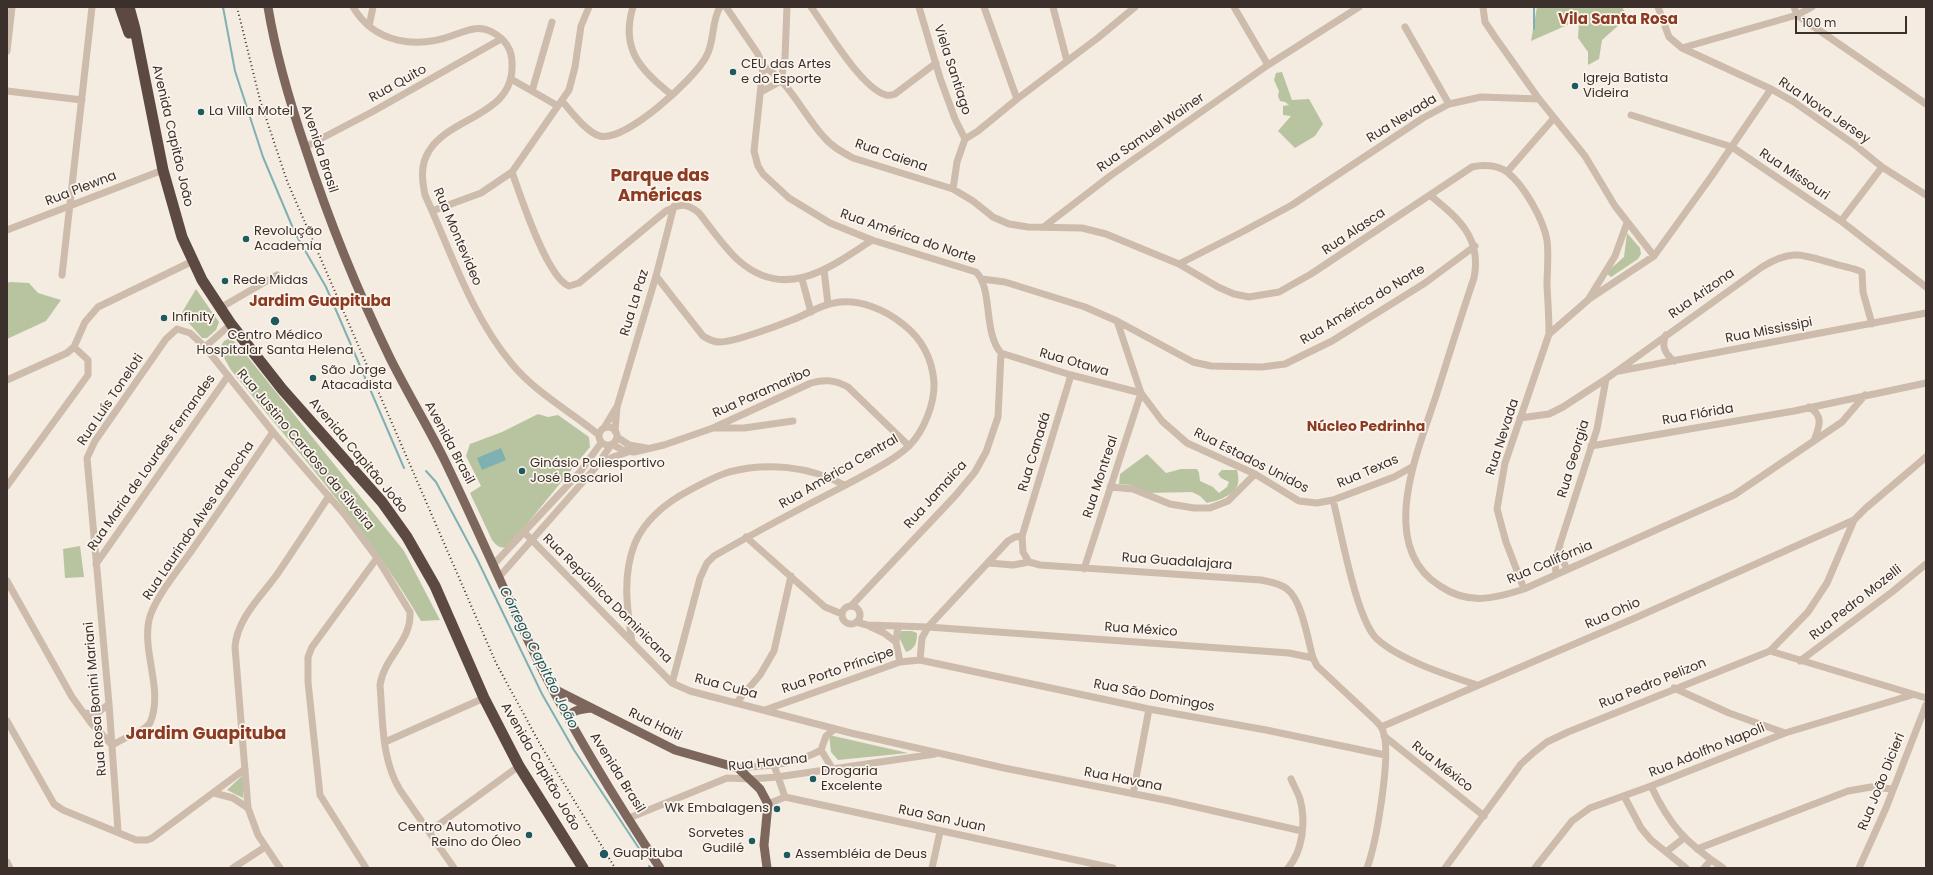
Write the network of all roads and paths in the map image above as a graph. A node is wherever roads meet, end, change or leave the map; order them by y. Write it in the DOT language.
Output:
graph roads {
  1 [pos="12,7"];
  2 [pos="92,7"];
  3 [pos="120,7"];
  4 [pos="129,7"];
  5 [pos="268,7"];
  6 [pos="353,7"];
  7 [pos="373,7"];
  8 [pos="589,7"];
  9 [pos="634,7"];
  10 [pos="720,7"];
  11 [pos="726,7"];
  12 [pos="786,7"];
  13 [pos="812,7"];
  14 [pos="919,7"];
  15 [pos="984,7"];
  16 [pos="1053,7"];
  17 [pos="1135,7"];
  18 [pos="1234,7"];
  19 [pos="1359,7"];
  20 [pos="1483,7"];
  21 [pos="1658,7"];
  22 [pos="1794,7"];
  23 [pos="1812,7"];
  24 [pos="1349,10"];
  25 [pos="1797,15"];
  26 [pos="552,22"];
  27 [pos="369,26"];
  28 [pos="1405,27"];
  29 [pos="501,38"];
  30 [pos="1682,48"];
  31 [pos="7,51"];
  32 [pos="139,56"];
  33 [pos="1067,62"];
  34 [pos="936,64"];
  35 [pos="1268,65"];
  36 [pos="763,66"];
  37 [pos="511,79"];
  38 [pos="762,81"];
  39 [pos="781,81"];
  40 [pos="1771,89"];
  41 [pos="7,91"];
  42 [pos="532,91"];
  43 [pos="761,92"];
  44 [pos="672,95"];
  45 [pos="1017,99"];
  46 [pos="82,100"];
  47 [pos="1539,100"];
  48 [pos="560,103"];
  49 [pos="1449,104"];
  50 [pos="1926,104"];
  51 [pos="1631,115"];
  52 [pos="1554,118"];
  53 [pos="965,139"];
  54 [pos="305,147"];
  55 [pos="1732,147"];
  56 [pos="1882,167"];
  57 [pos="163,170"];
  58 [pos="512,172"];
  59 [pos="1507,172"];
  60 [pos="953,189"];
  61 [pos="1923,189"];
  62 [pos="1926,194"];
  63 [pos="1431,196"];
  64 [pos="69,206"];
  65 [pos="674,206"];
  66 [pos="432,211"];
  67 [pos="1841,221"];
  68 [pos="1627,223"];
  69 [pos="1045,226"];
  70 [pos="7,230"];
  71 [pos="872,240"];
  72 [pos="1475,246"];
  73 [pos="1654,256"];
  74 [pos="193,261"];
  75 [pos="1179,264"];
  76 [pos="824,270"];
  77 [pos="62,275"];
  78 [pos="277,275"];
  79 [pos="656,276"];
  80 [pos="802,279"];
  81 [pos="982,279"];
  82 [pos="1926,287"];
  83 [pos="1588,300"];
  84 [pos="828,304"];
  85 [pos="220,308"];
  86 [pos="811,312"];
  87 [pos="1926,314"];
  88 [pos="1117,320"];
  89 [pos="231,324"];
  90 [pos="1872,324"];
  91 [pos="177,329"];
  92 [pos="1549,334"];
  93 [pos="1666,335"];
  94 [pos="74,347"];
  95 [pos="205,347"];
  96 [pos="1001,353"];
  97 [pos="1674,362"];
  98 [pos="1616,372"];
  99 [pos="1071,375"];
  100 [pos="228,376"];
  101 [pos="1606,379"];
  102 [pos="7,380"];
  103 [pos="1926,383"];
  104 [pos="1141,393"];
  105 [pos="1865,396"];
  106 [pos="617,406"];
  107 [pos="1809,407"];
  108 [pos="1520,418"];
  109 [pos="793,421"];
  110 [pos="713,428"];
  111 [pos="602,431"];
  112 [pos="273,432"];
  113 [pos="616,434"];
  114 [pos="1815,438"];
  115 [pos="601,443"];
  116 [pos="611,444"];
  117 [pos="909,446"];
  118 [pos="1592,446"];
  119 [pos="650,448"];
  120 [pos="628,452"];
  121 [pos="1926,457"];
  122 [pos="596,467"];
  123 [pos="1412,467"];
  124 [pos="1255,474"];
  125 [pos="7,486"];
  126 [pos="844,486"];
  127 [pos="1110,487"];
  128 [pos="329,496"];
  129 [pos="1333,500"];
  130 [pos="1854,520"];
  131 [pos="524,532"];
  132 [pos="1022,536"];
  133 [pos="746,537"];
  134 [pos="532,540"];
  135 [pos="1560,544"];
  136 [pos="377,558"];
  137 [pos="1030,562"];
  138 [pos="989,563"];
  139 [pos="96,564"];
  140 [pos="494,564"];
  141 [pos="1926,564"];
  142 [pos="1084,569"];
  143 [pos="1567,569"];
  144 [pos="1556,574"];
  145 [pos="500,576"];
  146 [pos="791,576"];
  147 [pos="7,581"];
  148 [pos="1524,589"];
  149 [pos="862,595"];
  150 [pos="851,606"];
  151 [pos="860,612"];
  152 [pos="842,614"];
  153 [pos="856,622"];
  154 [pos="867,625"];
  155 [pos="878,625"];
  156 [pos="898,626"];
  157 [pos="928,627"];
  158 [pos="632,642"];
  159 [pos="896,642"];
  160 [pos="1770,651"];
  161 [pos="1313,658"];
  162 [pos="920,660"];
  163 [pos="1800,661"];
  164 [pos="900,662"];
  165 [pos="672,682"];
  166 [pos="1477,685"];
  167 [pos="552,688"];
  168 [pos="1674,688"];
  169 [pos="1912,695"];
  170 [pos="484,698"];
  171 [pos="1926,698"];
  172 [pos="736,703"];
  173 [pos="109,704"];
  174 [pos="1926,705"];
  175 [pos="592,708"];
  176 [pos="1149,709"];
  177 [pos="764,710"];
  178 [pos="84,714"];
  179 [pos="568,718"];
  180 [pos="7,721"];
  181 [pos="1378,724"];
  182 [pos="821,725"];
  183 [pos="835,729"];
  184 [pos="1785,733"];
  185 [pos="826,736"];
  186 [pos="1384,736"];
  187 [pos="385,742"];
  188 [pos="112,745"];
  189 [pos="821,750"];
  190 [pos="940,753"];
  191 [pos="1385,755"];
  192 [pos="774,765"];
  193 [pos="520,766"];
  194 [pos="738,768"];
  195 [pos="832,768"];
  196 [pos="245,769"];
  197 [pos="777,777"];
  198 [pos="751,779"];
  199 [pos="1291,779"];
  200 [pos="1652,786"];
  201 [pos="1893,789"];
  202 [pos="214,793"];
  203 [pos="1133,794"];
  204 [pos="1624,796"];
  205 [pos="785,797"];
  206 [pos="768,804"];
  207 [pos="248,808"];
  208 [pos="1484,816"];
  209 [pos="629,818"];
  210 [pos="118,831"];
  211 [pos="1302,831"];
  212 [pos="430,832"];
  213 [pos="940,832"];
  214 [pos="1684,838"];
  215 [pos="265,847"];
  216 [pos="1696,849"];
  217 [pos="1666,852"];
  218 [pos="1711,860"];
  219 [pos="233,868"];
  220 [pos="280,868"];
  221 [pos="366,868"];
  222 [pos="454,868"];
  223 [pos="583,868"];
  224 [pos="660,868"];
  225 [pos="767,868"];
  226 [pos="932,868"];
  227 [pos="1113,868"];
  228 [pos="1288,868"];
  229 [pos="1367,868"];
  230 [pos="1445,868"];
  231 [pos="1535,868"];
  232 [pos="1686,868"];
  233 [pos="1704,868"];
  234 [pos="1723,868"];
  235 [pos="1860,868"];
  1 -- 31 [label="street"];
  2 -- 46 [label="street"];
  3 -- 32 [label="highway, Avenida Capitão João"];
  4 -- 32 [label="highway, Avenida Capitão João"];
  5 -- 54 [label="main road, Avenida Brasil"];
  6 -- 27 [label="street, Rua Montevideo"];
  7 -- 27 [label="street"];
  8 -- 48 [label="street"];
  9 -- 44 [label="street"];
  10 -- 44 [label="street"];
  11 -- 36 [label="street"];
  12 -- 39 [label="street"];
  13 -- 34 [label="street"];
  14 -- 34 [label="street, Viela Santiago"];
  15 -- 45 [label="street"];
  16 -- 33 [label="street"];
  17 -- 33 [label="street"];
  18 -- 35 [label="street"];
  19 -- 24 [label="street, Rua Samuel Wainer"];
  20 -- 47 [label="street"];
  21 -- 30 [label="street, Rua Nova Jersey"];
  22 -- 25 [label="street"];
  23 -- 25 [label="street"];
  24 -- 35 [label="street, Rua Samuel Wainer"];
  25 -- 30 [label="street"];
  25 -- 50 [label="street"];
  26 -- 42 [label="street"];
  27 -- 29 [label="street, Rua Montevideo"];
  28 -- 49 [label="street"];
  29 -- 37 [label="street, Rua Montevideo"];
  29 -- 54 [label="street, Rua Quito"];
  30 -- 40 [label="street, Rua Nova Jersey"];
  32 -- 57 [label="highway, Avenida Capitão João"];
  33 -- 45 [label="street"];
  34 -- 53 [label="street, Viela Santiago"];
  35 -- 69 [label="street, Rua Samuel Wainer"];
  36 -- 38 [label="street, Rua América do Norte"];
  36 -- 39 [label="street, Rua Caiena"];
  37 -- 42 [label="street"];
  37 -- 66 [label="street, Rua Montevideo"];
  38 -- 39 [label="street"];
  38 -- 43 [label="street, Rua América do Norte"];
  39 -- 43 [label="street"];
  39 -- 60 [label="street, Rua Caiena"];
  40 -- 55 [label="street"];
  40 -- 56 [label="street, Rua Nova Jersey"];
  41 -- 46 [label="street"];
  42 -- 48 [label="street"];
  43 -- 71 [label="street, Rua América do Norte"];
  44 -- 48 [label="street"];
  45 -- 53 [label="street"];
  46 -- 64 [label="street"];
  47 -- 49 [label="street, Rua Nevada"];
  47 -- 52 [label="street"];
  48 -- 58 [label="street"];
  49 -- 75 [label="street, Rua Nevada"];
  51 -- 55 [label="street, Rua Missouri"];
  52 -- 59 [label="street"];
  52 -- 68 [label="street"];
  53 -- 60 [label="street"];
  54 -- 140 [label="main road, Avenida Brasil"];
  55 -- 67 [label="street, Rua Missouri"];
  55 -- 73 [label="street"];
  56 -- 61 [label="street, Rua Nova Jersey"];
  56 -- 67 [label="street"];
  57 -- 64 [label="street, Rua Plewna"];
  57 -- 74 [label="highway, Avenida Capitão João"];
  58 -- 65 [label="street"];
  58 -- 66 [label="street"];
  59 -- 63 [label="street, Rua Alasca"];
  59 -- 92 [label="street"];
  60 -- 69 [label="street"];
  61 -- 62 [label="street, Rua Nova Jersey"];
  63 -- 72 [label="street"];
  63 -- 75 [label="street, Rua Alasca"];
  64 -- 70 [label="street, Rua Plewna"];
  64 -- 77 [label="street"];
  65 -- 79 [label="street, Rua La Paz"];
  65 -- 80 [label="street"];
  66 -- 111 [label="street, Rua Montevideo"];
  67 -- 82 [label="street, Rua Missouri"];
  68 -- 73 [label="street"];
  68 -- 83 [label="street, Rua Nevada"];
  69 -- 75 [label="street, Rua Alasca"];
  71 -- 76 [label="street"];
  71 -- 81 [label="street, Rua América do Norte"];
  72 -- 88 [label="street, Rua América do Norte"];
  72 -- 123 [label="street, Rua Califórnia"];
  73 -- 83 [label="street"];
  74 -- 85 [label="highway, Avenida Capitão João"];
  74 -- 94 [label="street"];
  76 -- 80 [label="street"];
  76 -- 84 [label="street"];
  78 -- 85 [label="street"];
  79 -- 86 [label="street, Rua América Central"];
  79 -- 106 [label="street, Rua La Paz"];
  80 -- 86 [label="street"];
  81 -- 88 [label="street, Rua América do Norte"];
  81 -- 96 [label="street, Rua Jamaica"];
  83 -- 92 [label="street, Rua Nevada"];
  84 -- 86 [label="street, Rua América Central"];
  84 -- 117 [label="street, Rua América Central"];
  85 -- 89 [label="highway, Avenida Capitão João"];
  87 -- 90 [label="street, Rua Mississipi"];
  88 -- 104 [label="street, Rua Estados Unidos"];
  89 -- 95 [label="street"];
  89 -- 170 [label="highway, Avenida Capitão João"];
  90 -- 93 [label="street, Rua Arizona"];
  90 -- 97 [label="street, Rua Mississipi"];
  91 -- 95 [label="street, Rua Justino Cardoso da Silveira"];
  91 -- 139 [label="street, Rua Luís Toneloti"];
  92 -- 108 [label="street, Rua Nevada"];
  93 -- 97 [label="street"];
  93 -- 98 [label="street, Rua Arizona"];
  94 -- 102 [label="street"];
  94 -- 125 [label="street"];
  95 -- 100 [label="street, Rua Justino Cardoso da Silveira"];
  96 -- 99 [label="street, Rua Otawa"];
  96 -- 149 [label="street, Rua Jamaica"];
  97 -- 98 [label="street, Rua Mississipi"];
  98 -- 101 [label="street, Rua Arizona"];
  99 -- 104 [label="street, Rua Otawa"];
  99 -- 132 [label="street, Rua Canadá"];
  100 -- 112 [label="street, Rua Justino Cardoso da Silveira"];
  100 -- 139 [label="street, Rua Maria de Lourdes Fernandes"];
  101 -- 108 [label="street, Rua Arizona"];
  101 -- 118 [label="street, Rua Georgia"];
  103 -- 105 [label="street, Rua Flórida"];
  104 -- 124 [label="street, Rua Estados Unidos"];
  104 -- 127 [label="street, Rua Montreal"];
  105 -- 107 [label="street, Rua Flórida"];
  105 -- 114 [label="street, Rua Califórnia"];
  106 -- 111 [label="street, Rua La Paz"];
  106 -- 113 [label="street, Rua La Paz"];
  107 -- 114 [label="street"];
  107 -- 118 [label="street, Rua Flórida"];
  108 -- 148 [label="street, Rua Nevada"];
  109 -- 110 [label="street"];
  110 -- 117 [label="street, Rua Paramaribo"];
  110 -- 119 [label="street, Rua Paramaribo"];
  111 -- 113 [label="street"];
  111 -- 115 [label="street"];
  112 -- 128 [label="street, Rua Justino Cardoso da Silveira"];
  112 -- 188 [label="street, Rua Laurindo Alves da Rocha"];
  113 -- 116 [label="street"];
  113 -- 119 [label="street, Rua Paramaribo"];
  114 -- 143 [label="street, Rua Califórnia"];
  115 -- 116 [label="street"];
  115 -- 131 [label="street"];
  116 -- 120 [label="street"];
  116 -- 122 [label="street"];
  117 -- 126 [label="street, Rua América Central"];
  118 -- 135 [label="street, Rua Georgia"];
  119 -- 120 [label="street, Rua Paramaribo"];
  120 -- 122 [label="street, Rua Paramaribo"];
  121 -- 130 [label="street"];
  122 -- 134 [label="street"];
  123 -- 129 [label="street, Rua Texas"];
  123 -- 148 [label="street, Rua Califórnia"];
  124 -- 127 [label="street"];
  124 -- 129 [label="street, Rua Estados Unidos"];
  126 -- 133 [label="street, Rua América Central"];
  126 -- 158 [label="street"];
  127 -- 142 [label="street, Rua Montreal"];
  128 -- 136 [label="street, Rua Justino Cardoso da Silveira"];
  128 -- 196 [label="street"];
  129 -- 166 [label="street"];
  130 -- 160 [label="street"];
  130 -- 166 [label="street, Rua Ohio"];
  131 -- 134 [label="street, Rua República Dominicana"];
  131 -- 140 [label="street"];
  132 -- 137 [label="street, Rua Canadá"];
  132 -- 138 [label="street"];
  133 -- 146 [label="street"];
  133 -- 165 [label="street, Rua América Central"];
  134 -- 145 [label="street"];
  134 -- 158 [label="street, Rua República Dominicana"];
  135 -- 143 [label="street"];
  135 -- 144 [label="street, Rua Georgia"];
  136 -- 187 [label="street, Rua Justino Cardoso da Silveira"];
  136 -- 221 [label="street"];
  137 -- 138 [label="street, Rua Guadalajara"];
  137 -- 142 [label="street, Rua Guadalajara"];
  138 -- 157 [label="street"];
  139 -- 173 [label="street, Rua Rosa Bonini Mariani"];
  140 -- 145 [label="main road, Avenida Brasil"];
  141 -- 163 [label="street, Rua Pedro Mozelli"];
  142 -- 161 [label="street, Rua Guadalajara"];
  143 -- 144 [label="street, Rua Califórnia"];
  144 -- 148 [label="street, Rua Califórnia"];
  145 -- 167 [label="main road, Avenida Brasil"];
  146 -- 152 [label="street"];
  146 -- 172 [label="street"];
  147 -- 178 [label="street"];
  149 -- 150 [label="street, Rua Jamaica"];
  149 -- 151 [label="street"];
  150 -- 151 [label="street"];
  150 -- 152 [label="street"];
  151 -- 153 [label="street"];
  151 -- 155 [label="street, Rua México"];
  152 -- 153 [label="street"];
  153 -- 154 [label="street, Rua México"];
  154 -- 155 [label="street, Rua México"];
  154 -- 159 [label="street"];
  155 -- 156 [label="street, Rua México"];
  156 -- 157 [label="street, Rua México"];
  156 -- 159 [label="street"];
  157 -- 161 [label="street, Rua México"];
  157 -- 162 [label="street"];
  158 -- 165 [label="street, Rua República Dominicana"];
  159 -- 164 [label="street"];
  160 -- 163 [label="street"];
  160 -- 168 [label="street, Rua Pedro Pelizon"];
  161 -- 181 [label="street"];
  162 -- 164 [label="street, Rua Porto Príncipe"];
  162 -- 176 [label="street, Rua São Domingos"];
  163 -- 169 [label="street"];
  164 -- 177 [label="street, Rua Porto Príncipe"];
  165 -- 172 [label="street, Rua Cuba"];
  166 -- 181 [label="street, Rua Ohio"];
  167 -- 175 [label="main road, Rua Haiti"];
  167 -- 179 [label="main road, Avenida Brasil"];
  168 -- 184 [label="street"];
  168 -- 208 [label="street, Rua Pedro Pelizon"];
  169 -- 171 [label="street"];
  169 -- 184 [label="street, Rua Adolfho Napoli"];
  170 -- 187 [label="street"];
  170 -- 193 [label="highway, Avenida Capitão João"];
  172 -- 177 [label="street, Rua Cuba"];
  173 -- 178 [label="street"];
  173 -- 188 [label="street, Rua Rosa Bonini Mariani"];
  174 -- 201 [label="street, Rua João Dicieri"];
  175 -- 179 [label="main road"];
  175 -- 194 [label="main road, Rua Haiti"];
  176 -- 191 [label="street, Rua São Domingos"];
  176 -- 203 [label="street"];
  177 -- 182 [label="street, Rua Cuba"];
  178 -- 188 [label="street"];
  179 -- 209 [label="main road, Avenida Brasil"];
  180 -- 210 [label="street"];
  181 -- 186 [label="street"];
  182 -- 183 [label="street"];
  182 -- 185 [label="street"];
  183 -- 185 [label="street"];
  183 -- 190 [label="street, Rua Havana"];
  184 -- 200 [label="street, Rua Adolfho Napoli"];
  185 -- 189 [label="street, Rua Havana"];
  186 -- 191 [label="street"];
  186 -- 208 [label="street, Rua México"];
  187 -- 212 [label="street"];
  188 -- 210 [label="street, Rua Rosa Bonini Mariani"];
  189 -- 192 [label="street, Rua Havana"];
  189 -- 195 [label="street"];
  190 -- 195 [label="street, Rua Havana"];
  190 -- 203 [label="street, Rua Havana"];
  191 -- 229 [label="street"];
  192 -- 194 [label="street, Rua Havana"];
  192 -- 197 [label="street"];
  193 -- 212 [label="street"];
  193 -- 223 [label="highway, Avenida Capitão João"];
  194 -- 198 [label="main road, Rua Haiti"];
  195 -- 197 [label="street, Rua Havana"];
  196 -- 202 [label="street"];
  196 -- 207 [label="street"];
  197 -- 198 [label="street, Rua Havana"];
  197 -- 205 [label="street"];
  198 -- 206 [label="main road, Rua Haiti"];
  198 -- 209 [label="street, Rua Havana"];
  199 -- 211 [label="street"];
  200 -- 204 [label="street, Rua Adolfho Napoli"];
  200 -- 214 [label="street"];
  201 -- 216 [label="street"];
  201 -- 235 [label="street, Rua João Dicieri"];
  202 -- 207 [label="street"];
  202 -- 210 [label="street"];
  203 -- 211 [label="street, Rua Havana"];
  204 -- 217 [label="street"];
  204 -- 231 [label="street, Rua Adolfho Napoli"];
  205 -- 206 [label="street"];
  205 -- 213 [label="street, Rua San Juan"];
  206 -- 225 [label="main road"];
  207 -- 215 [label="street"];
  208 -- 230 [label="street, Rua Pedro Pelizon"];
  209 -- 224 [label="main road, Avenida Brasil"];
  211 -- 228 [label="street"];
  212 -- 222 [label="street"];
  213 -- 226 [label="street"];
  213 -- 227 [label="street, Rua San Juan"];
  214 -- 216 [label="street"];
  214 -- 217 [label="street"];
  215 -- 219 [label="street"];
  215 -- 220 [label="street"];
  216 -- 218 [label="street"];
  217 -- 232 [label="street"];
  218 -- 233 [label="street"];
  218 -- 234 [label="street"];
}
